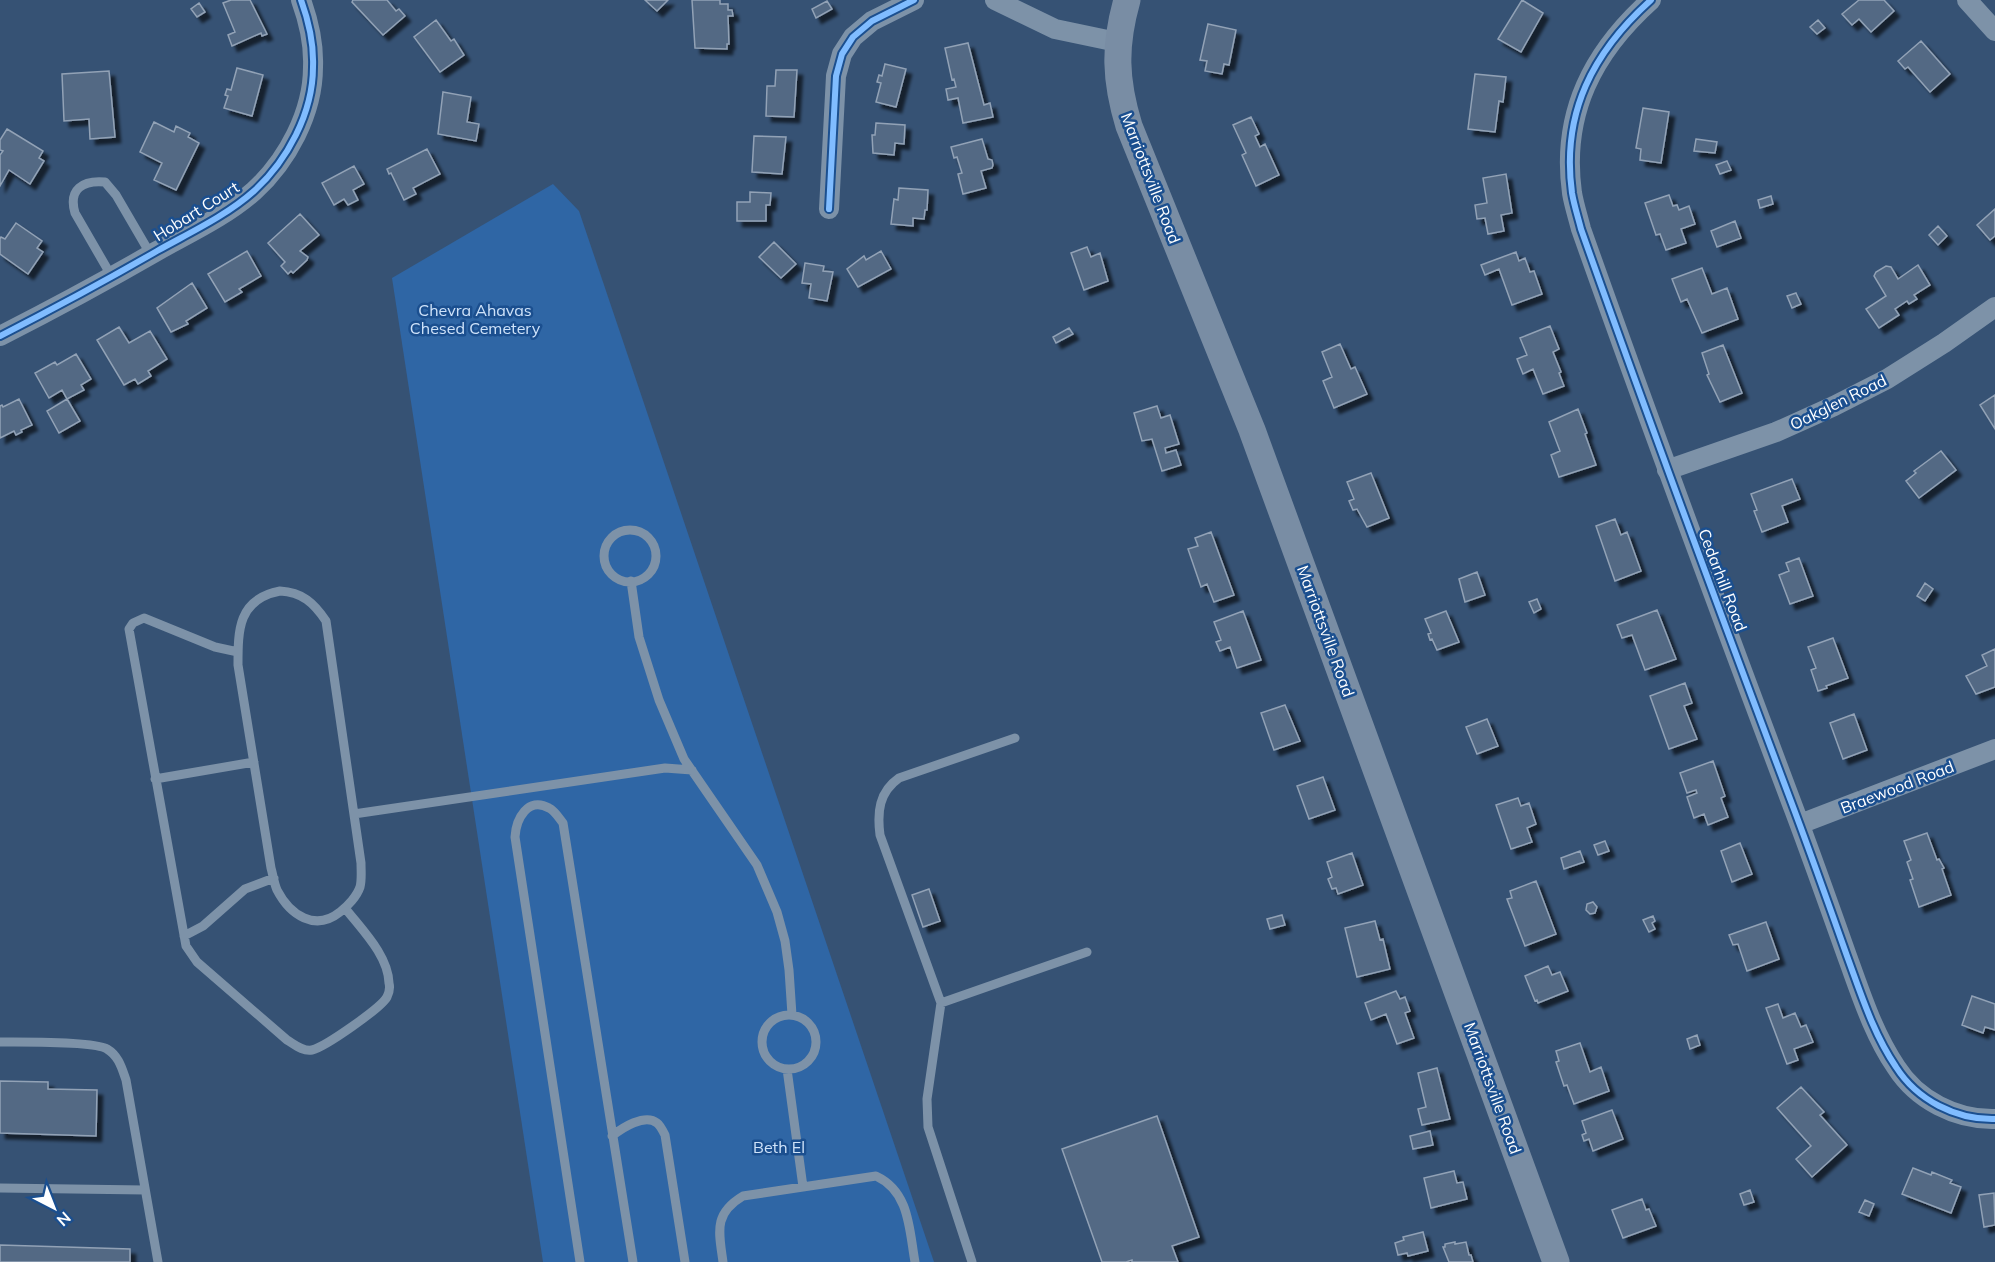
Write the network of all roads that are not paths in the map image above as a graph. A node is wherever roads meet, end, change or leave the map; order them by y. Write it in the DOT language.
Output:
graph roads {
  1 [pos="301,0"];
  2 [pos="914,0"];
  3 [pos="995,0"];
  4 [pos="1127,0"];
  5 [pos="1651,0"];
  6 [pos="1967,0"];
  7 [pos="1995,31"];
  8 [pos="1117,42"];
  9 [pos="829,209"];
  10 [pos="151,255"];
  11 [pos="112,277"];
  12 [pos="1995,307"];
  13 [pos="0,336"];
  14 [pos="1666,470"];
  15 [pos="631,581"];
  16 [pos="238,652"];
  17 [pos="1015,738"];
  18 [pos="1995,749"];
  19 [pos="254,762"];
  20 [pos="692,770"];
  21 [pos="155,779"];
  22 [pos="535,787"];
  23 [pos="537,806"];
  24 [pos="354,814"];
  25 [pos="1800,824"];
  26 [pos="274,878"];
  27 [pos="345,908"];
  28 [pos="184,936"];
  29 [pos="1087,952"];
  30 [pos="941,1004"];
  31 [pos="792,1015"];
  32 [pos="0,1042"];
  33 [pos="787,1069"];
  34 [pos="1995,1119"];
  35 [pos="612,1136"];
  36 [pos="802,1187"];
  37 [pos="0,1188"];
  38 [pos="145,1190"];
  39 [pos="158,1262"];
  40 [pos="580,1262"];
  41 [pos="633,1262"];
  42 [pos="685,1262"];
  43 [pos="723,1262"];
  44 [pos="915,1262"];
  45 [pos="972,1262"];
  46 [pos="1556,1262"];
  1 -- 10 [label="street, Hobart Court"];
  2 -- 9 [label="street"];
  3 -- 8 [label="street"];
  4 -- 8 [label="main road, Marriottsville Road"];
  5 -- 14 [label="street, Cedarhill Road"];
  6 -- 7 [label="street"];
  8 -- 46 [label="main road, Marriottsville Road"];
  10 -- 11 [label="street, Hobart Court"];
  10 -- 11 [label="lane"];
  11 -- 13 [label="street, Hobart Court"];
  12 -- 14 [label="street, Oakglen Road"];
  14 -- 25 [label="street, Cedarhill Road"];
  15 -- 15 [label="lane"];
  15 -- 20 [label="lane"];
  16 -- 19 [label="lane"];
  16 -- 21 [label="lane"];
  16 -- 24 [label="lane"];
  17 -- 30 [label="lane"];
  18 -- 25 [label="street, Braewood Road"];
  19 -- 21 [label="lane"];
  19 -- 26 [label="lane"];
  20 -- 22 [label="lane"];
  20 -- 31 [label="lane"];
  21 -- 28 [label="lane"];
  22 -- 23 [label="lane"];
  22 -- 24 [label="lane"];
  23 -- 35 [label="lane"];
  23 -- 40 [label="lane"];
  24 -- 27 [label="lane"];
  25 -- 34 [label="street, Cedarhill Road"];
  26 -- 27 [label="lane"];
  26 -- 28 [label="lane"];
  27 -- 28 [label="lane"];
  29 -- 30 [label="lane"];
  30 -- 45 [label="lane"];
  31 -- 33 [label="lane"];
  31 -- 33 [label="lane"];
  32 -- 38 [label="lane"];
  33 -- 36 [label="lane"];
  35 -- 41 [label="lane"];
  35 -- 42 [label="lane"];
  36 -- 43 [label="lane"];
  36 -- 44 [label="lane"];
  37 -- 38 [label="lane"];
  38 -- 39 [label="lane"];
}
